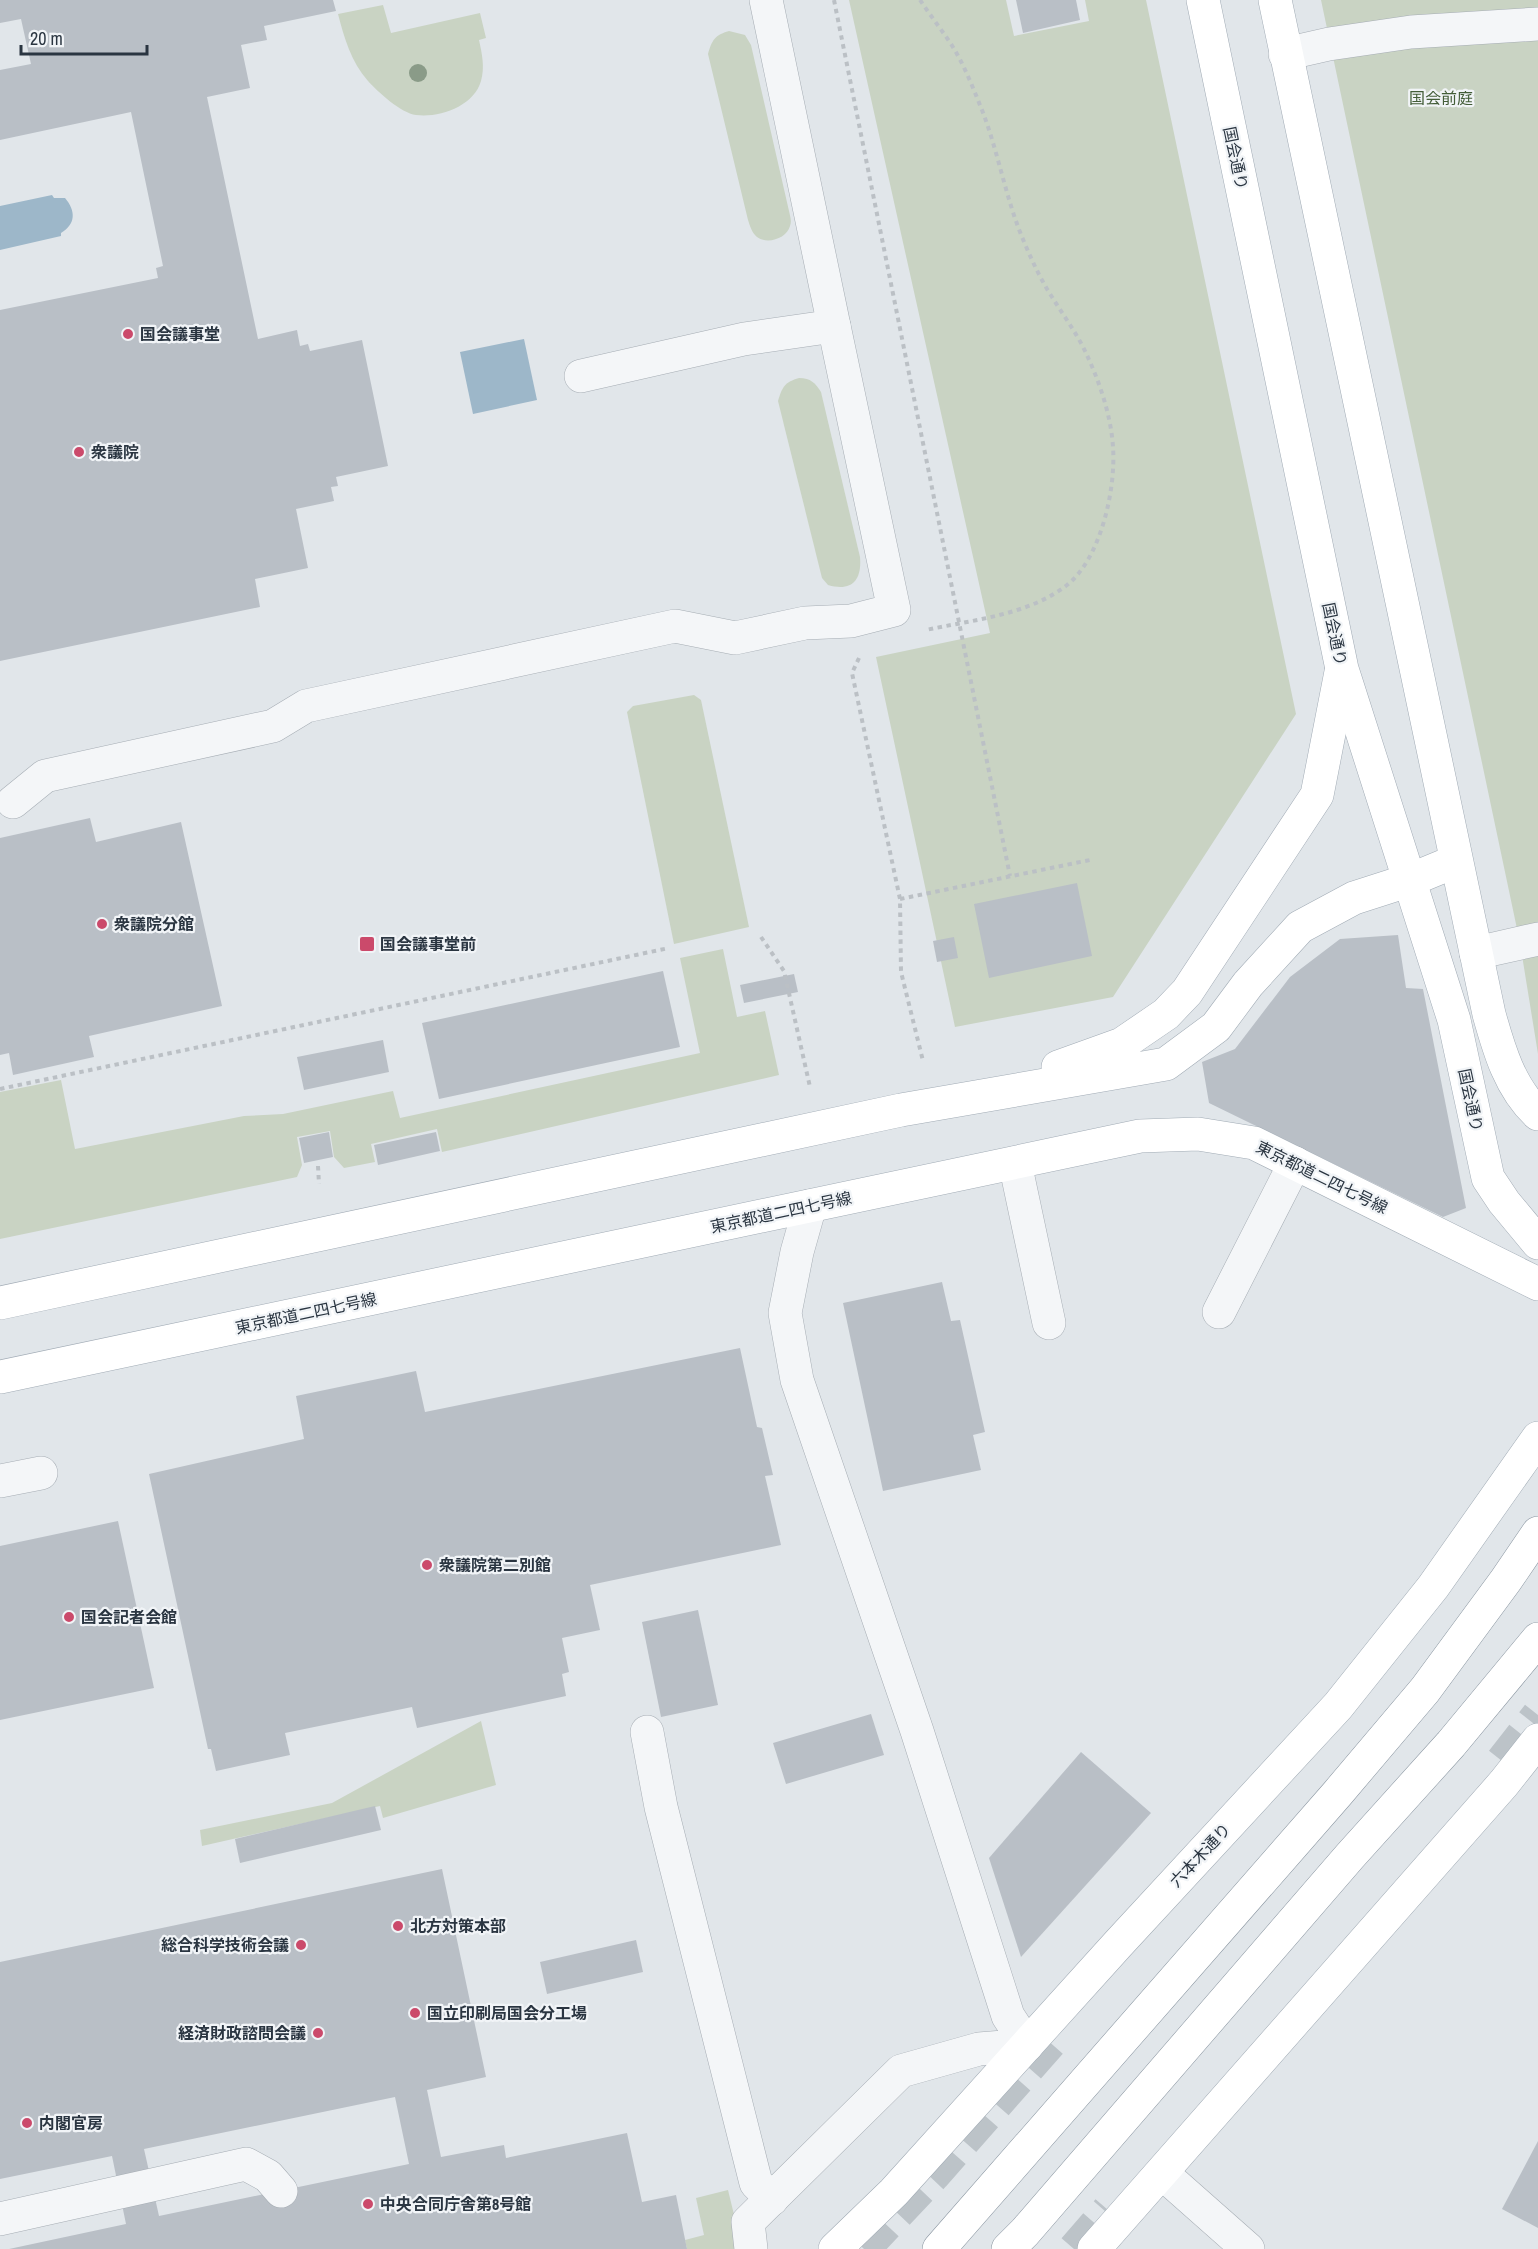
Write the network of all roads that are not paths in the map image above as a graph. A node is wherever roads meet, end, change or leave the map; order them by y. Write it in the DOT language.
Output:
graph roads {
  1 [pos="766,0"];
  2 [pos="1203,0"];
  3 [pos="1275,0"];
  4 [pos="1538,24"];
  5 [pos="1285,54"];
  6 [pos="834,326"];
  7 [pos="581,376"];
  8 [pos="1342,669"];
  9 [pos="14,802"];
  10 [pos="1456,861"];
  11 [pos="1410,880"];
  12 [pos="1538,939"];
  13 [pos="1476,953"];
  14 [pos="969,1098"];
  15 [pos="1538,1114"];
  16 [pos="1015,1162"];
  17 [pos="1295,1163"];
  18 [pos="810,1206"];
  19 [pos="1538,1243"];
  20 [pos="1538,1284"];
  21 [pos="0,1303"];
  22 [pos="1219,1312"];
  23 [pos="1049,1323"];
  24 [pos="0,1377"];
  25 [pos="1538,1438"];
  26 [pos="41,1473"];
  27 [pos="0,1481"];
  28 [pos="1538,1533"];
  29 [pos="1538,1639"];
  30 [pos="647,1732"];
  31 [pos="1538,1740"];
  32 [pos="1028,2045"];
  33 [pos="1162,2173"];
  34 [pos="281,2191"];
  35 [pos="771,2199"];
  36 [pos="0,2218"];
  37 [pos="751,2249"];
  38 [pos="835,2249"];
  39 [pos="939,2249"];
  40 [pos="1008,2249"];
  41 [pos="1094,2249"];
  42 [pos="1248,2249"];
  1 -- 6 [label="street"];
  2 -- 8 [label="main road, 国会通り"];
  3 -- 5 [label="main road"];
  4 -- 5 [label="street"];
  5 -- 10 [label="main road"];
  6 -- 7 [label="street"];
  6 -- 9 [label="street"];
  8 -- 11 [label="main road, 国会通り"];
  8 -- 14 [label="main road"];
  10 -- 11 [label="main road"];
  10 -- 13 [label="main road"];
  11 -- 14 [label="main road"];
  11 -- 19 [label="main road, 国会通り"];
  12 -- 13 [label="street"];
  13 -- 15 [label="main road"];
  14 -- 21 [label="main road"];
  16 -- 17 [label="main road, 東京都道二四七号線"];
  16 -- 18 [label="main road, 東京都道二四七号線"];
  16 -- 23 [label="street"];
  17 -- 20 [label="main road, 東京都道二四七号線"];
  17 -- 22 [label="street"];
  18 -- 24 [label="main road, 東京都道二四七号線"];
  18 -- 32 [label="street"];
  25 -- 32 [label="main road, 六本木通り"];
  26 -- 27 [label="street"];
  28 -- 39 [label="main road"];
  29 -- 40 [label="main road"];
  30 -- 35 [label="street"];
  31 -- 33 [label="main road"];
  32 -- 35 [label="street"];
  32 -- 38 [label="main road, 六本木通り"];
  33 -- 41 [label="main road"];
  33 -- 42 [label="street"];
  34 -- 36 [label="street"];
  35 -- 37 [label="street"];
}
